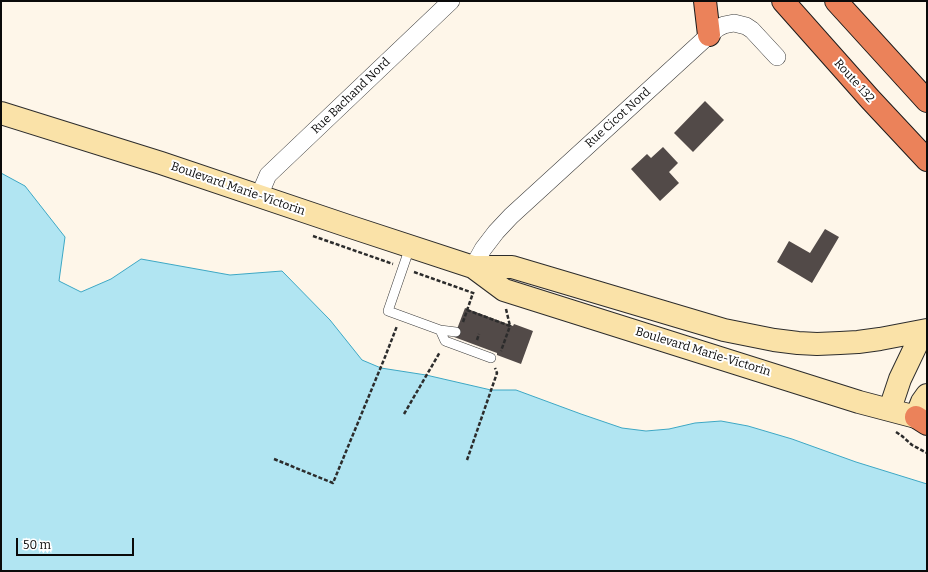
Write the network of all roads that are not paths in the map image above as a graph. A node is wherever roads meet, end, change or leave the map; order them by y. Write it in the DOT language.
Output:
graph roads {
  1 [pos="451,1"];
  2 [pos="705,1"];
  3 [pos="783,1"];
  4 [pos="836,1"];
  5 [pos="709,35"];
  6 [pos="777,58"];
  7 [pos="907,80"];
  8 [pos="927,95"];
  9 [pos="927,101"];
  10 [pos="1,113"];
  11 [pos="927,160"];
  12 [pos="259,196"];
  13 [pos="410,247"];
  14 [pos="473,267"];
  15 [pos="440,330"];
  16 [pos="925,330"];
  17 [pos="456,332"];
  18 [pos="497,355"];
  19 [pos="927,395"];
  20 [pos="890,409"];
  21 [pos="921,420"];
  1 -- 12 [label="street, Rue Bachand Nord"];
  2 -- 5 [label="highway"];
  3 -- 11 [label="highway, Route 132"];
  4 -- 7 [label="highway"];
  5 -- 6 [label="street, Rue Cicot Nord"];
  5 -- 14 [label="street, Rue Cicot Nord"];
  7 -- 8 [label="highway"];
  7 -- 9 [label="highway"];
  10 -- 12 [label="street, Boulevard Marie-Victorin"];
  12 -- 13 [label="street, Boulevard Marie-Victorin"];
  13 -- 14 [label="street, Boulevard Marie-Victorin"];
  13 -- 15 [label="lane"];
  14 -- 16 [label="street, Boulevard Marie-Victorin"];
  14 -- 20 [label="street, Boulevard Marie-Victorin"];
  15 -- 17 [label="lane"];
  15 -- 18 [label="lane"];
  16 -- 20 [label="street"];
  19 -- 21 [label="street, Boulevard Marie-Victorin"];
  20 -- 21 [label="street, Boulevard Marie-Victorin"];
}
